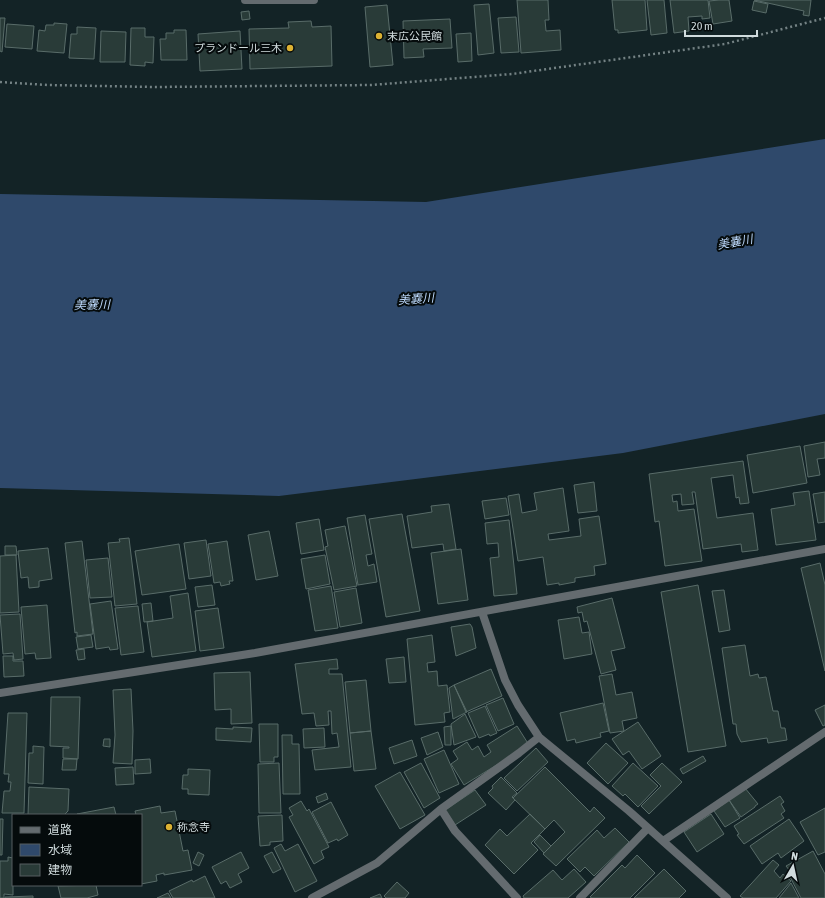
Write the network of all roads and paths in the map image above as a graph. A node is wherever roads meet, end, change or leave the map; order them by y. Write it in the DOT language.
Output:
graph roads {
  1 [pos="245,0"];
  2 [pos="275,0"];
  3 [pos="314,0"];
  4 [pos="825,18"];
  5 [pos="0,82"];
  6 [pos="825,549"];
  7 [pos="482,612"];
  8 [pos="0,693"];
  9 [pos="825,732"];
  10 [pos="539,737"];
  11 [pos="441,809"];
  12 [pos="648,828"];
  13 [pos="663,841"];
  14 [pos="312,898"];
  15 [pos="517,898"];
  16 [pos="580,898"];
  17 [pos="727,898"];
  1 -- 2 [label="street"];
  2 -- 3 [label="street"];
  4 -- 5 [label="path"];
  6 -- 7 [label="street"];
  7 -- 8 [label="street"];
  7 -- 10 [label="street"];
  9 -- 13 [label="street"];
  10 -- 11 [label="street"];
  10 -- 12 [label="street"];
  11 -- 14 [label="street"];
  11 -- 15 [label="street"];
  12 -- 13 [label="street"];
  12 -- 16 [label="street"];
  13 -- 17 [label="street"];
}
